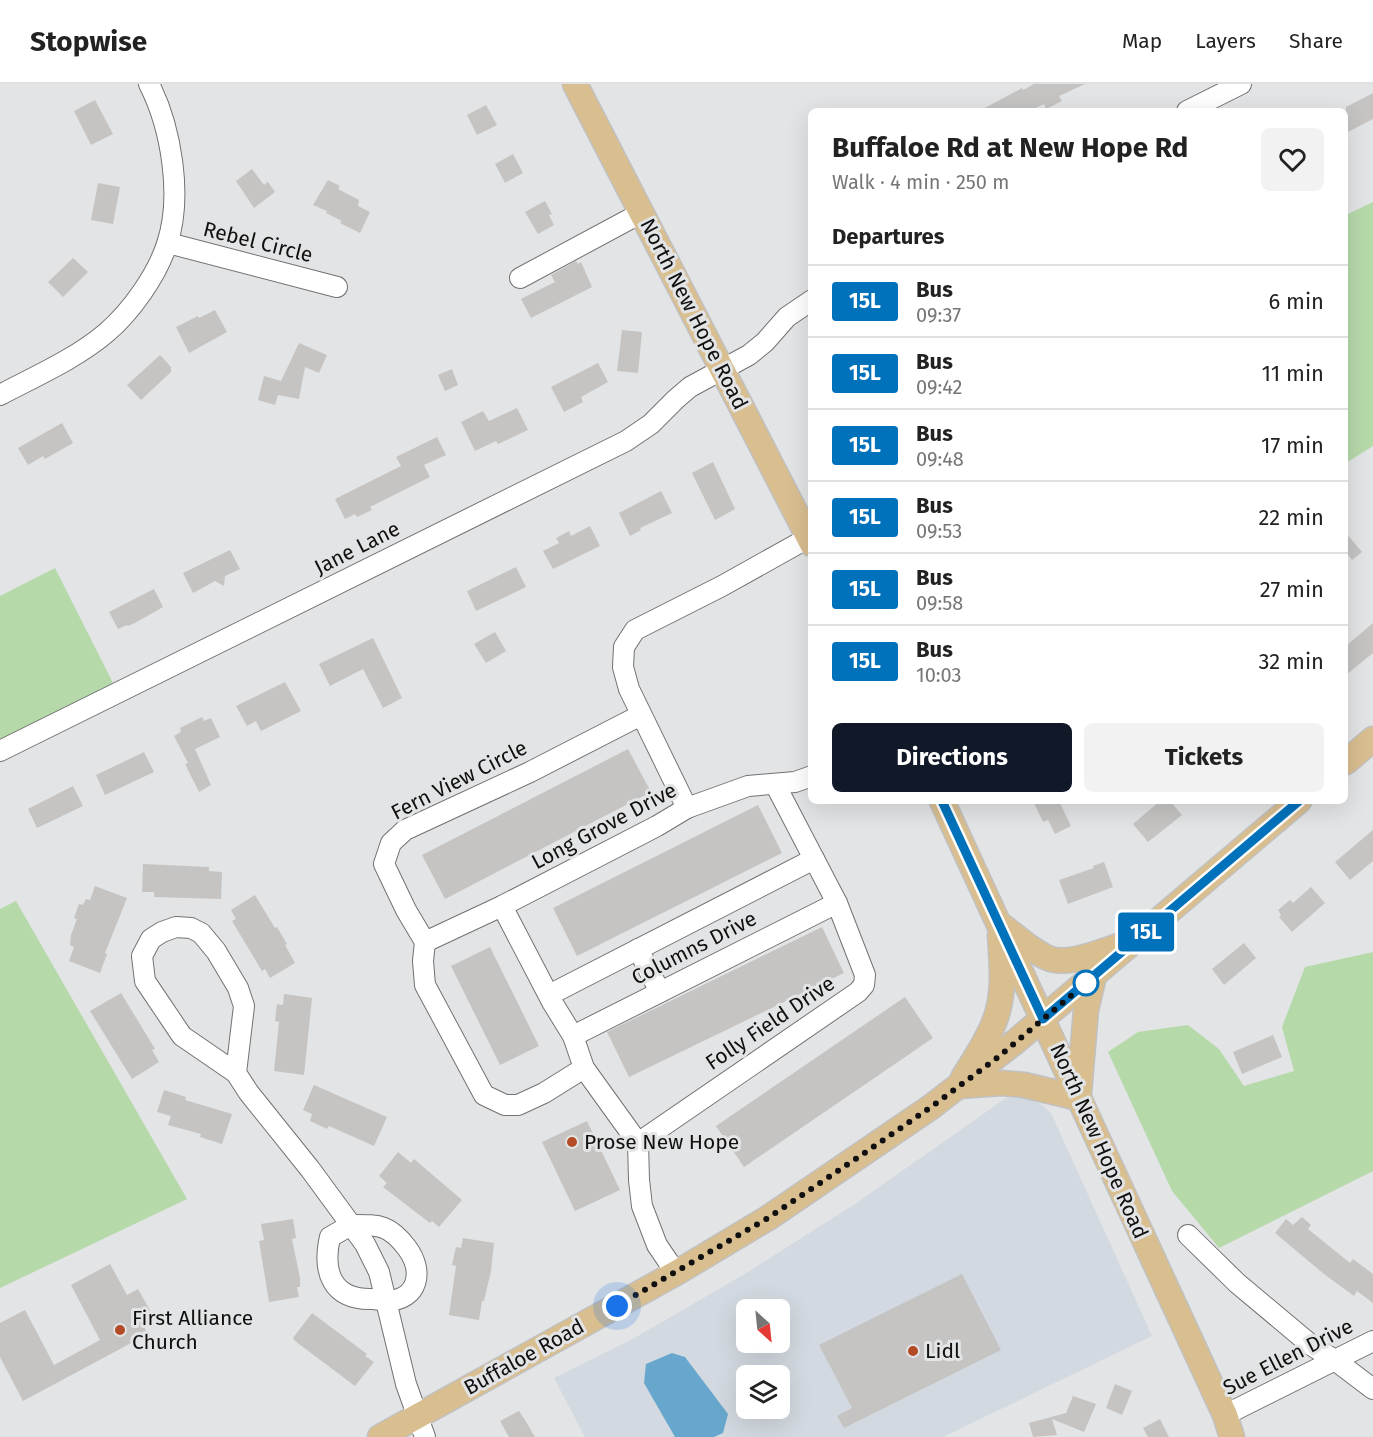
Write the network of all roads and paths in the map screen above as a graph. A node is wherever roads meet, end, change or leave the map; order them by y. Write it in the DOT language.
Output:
graph roads {
  1 [pos="148,84"];
  2 [pos="575,84"];
  3 [pos="1241,84"];
  4 [pos="1193,108"];
  5 [pos="641,213"];
  6 [pos="168,243"];
  7 [pos="520,278"];
  8 [pos="337,287"];
  9 [pos="808,303"];
  10 [pos="723,370"];
  11 [pos="0,395"];
  12 [pos="808,537"];
  13 [pos="808,542"];
  14 [pos="641,715"];
  15 [pos="1373,739"];
  16 [pos="0,752"];
  17 [pos="1348,760"];
  18 [pos="808,777"];
  19 [pos="776,784"];
  20 [pos="943,804"];
  21 [pos="1295,804"];
  22 [pos="687,808"];
  23 [pos="814,859"];
  24 [pos="837,903"];
  25 [pos="501,906"];
  26 [pos="1000,924"];
  27 [pos="1135,941"];
  28 [pos="425,942"];
  29 [pos="638,949"];
  30 [pos="1094,976"];
  31 [pos="660,992"];
  32 [pos="549,995"];
  33 [pos="1043,1019"];
  34 [pos="573,1036"];
  35 [pos="584,1068"];
  36 [pos="236,1073"];
  37 [pos="959,1086"];
  38 [pos="1079,1098"];
  39 [pos="638,1143"];
  40 [pos="351,1225"];
  41 [pos="1188,1235"];
  42 [pos="676,1273"];
  43 [pos="387,1301"];
  44 [pos="1373,1341"];
  45 [pos="1336,1361"];
  46 [pos="1373,1389"];
  47 [pos="418,1418"];
  48 [pos="1229,1426"];
  49 [pos="380,1437"];
  50 [pos="1242,1437"];
  1 -- 6 [label="street"];
  2 -- 5 [label="main road, North New Hope Road"];
  3 -- 4 [label="street"];
  5 -- 7 [label="street"];
  5 -- 10 [label="main road, North New Hope Road"];
  6 -- 8 [label="street, Rebel Circle"];
  6 -- 11 [label="street"];
  9 -- 10 [label="street, Jane Lane"];
  10 -- 12 [label="main road, North New Hope Road"];
  10 -- 16 [label="street, Jane Lane"];
  13 -- 14 [label="street"];
  14 -- 22 [label="street"];
  14 -- 28 [label="street, Fern View Circle"];
  15 -- 17 [label="main road"];
  18 -- 19 [label="street, Long Grove Drive"];
  19 -- 22 [label="street, Long Grove Drive"];
  19 -- 23 [label="street, Folly Field Drive"];
  20 -- 26 [label="main road, North New Hope Road"];
  21 -- 27 [label="main road, Buffaloe Road"];
  22 -- 25 [label="street, Long Grove Drive"];
  23 -- 24 [label="street, Folly Field Drive"];
  23 -- 29 [label="street"];
  24 -- 31 [label="street, Columns Drive"];
  24 -- 39 [label="street, Folly Field Drive"];
  25 -- 28 [label="street, Long Grove Drive"];
  25 -- 32 [label="street"];
  26 -- 27 [label="main road"];
  26 -- 33 [label="main road, North New Hope Road"];
  26 -- 37 [label="main road"];
  27 -- 30 [label="main road, Buffaloe Road"];
  28 -- 35 [label="street"];
  29 -- 31 [label="street"];
  29 -- 32 [label="street"];
  30 -- 33 [label="main road, Buffaloe Road"];
  30 -- 38 [label="main road"];
  31 -- 34 [label="street, Columns Drive"];
  32 -- 34 [label="street"];
  33 -- 37 [label="main road, Buffaloe Road"];
  33 -- 38 [label="main road, North New Hope Road"];
  34 -- 35 [label="street"];
  35 -- 39 [label="street"];
  36 -- 36 [label="street"];
  36 -- 40 [label="street"];
  37 -- 38 [label="main road"];
  37 -- 42 [label="main road, Buffaloe Road"];
  38 -- 48 [label="main road, North New Hope Road"];
  39 -- 42 [label="street"];
  40 -- 43 [label="street"];
  40 -- 43 [label="street"];
  40 -- 43 [label="street"];
  41 -- 45 [label="street"];
  42 -- 47 [label="main road, Buffaloe Road"];
  43 -- 47 [label="street"];
  44 -- 45 [label="street, Sue Ellen Drive"];
  45 -- 46 [label="street"];
  45 -- 48 [label="street, Sue Ellen Drive"];
  47 -- 49 [label="main road, Buffaloe Road"];
  48 -- 50 [label="main road, North New Hope Road"];
}
